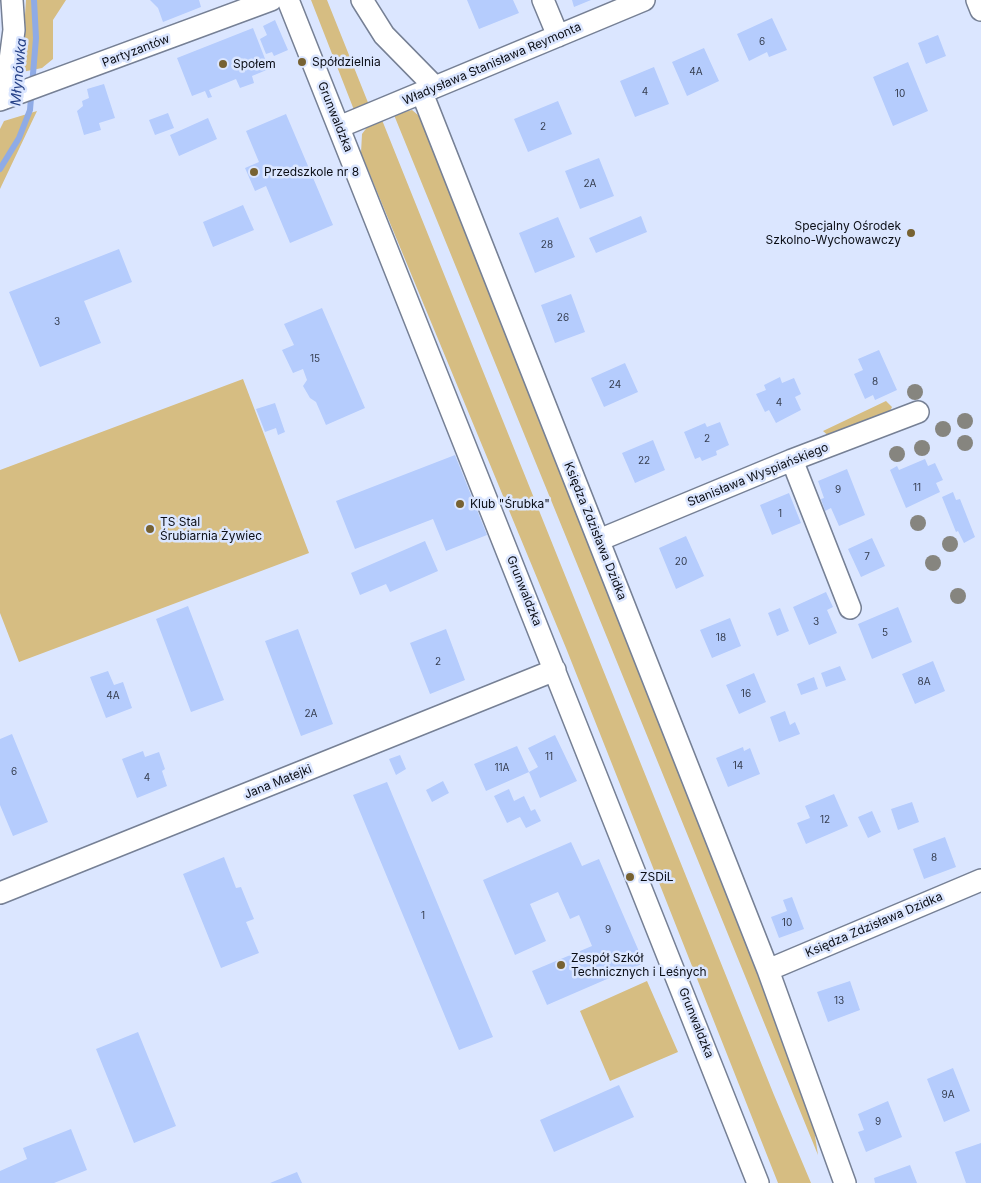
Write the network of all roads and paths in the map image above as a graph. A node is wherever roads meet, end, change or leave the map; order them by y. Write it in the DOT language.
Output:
graph roads {
  1 [pos="12,0"];
  2 [pos="271,0"];
  3 [pos="288,0"];
  4 [pos="362,0"];
  5 [pos="543,0"];
  6 [pos="644,0"];
  7 [pos="977,0"];
  8 [pos="981,10"];
  9 [pos="558,36"];
  10 [pos="428,90"];
  11 [pos="3,99"];
  12 [pos="339,127"];
  13 [pos="918,412"];
  14 [pos="792,460"];
  15 [pos="598,540"];
  16 [pos="850,608"];
  17 [pos="555,670"];
  18 [pos="981,880"];
  19 [pos="0,893"];
  20 [pos="768,970"];
  21 [pos="758,1183"];
  22 [pos="845,1183"];
  1 -- 11 [label="street"];
  2 -- 11 [label="street, Partyzantów"];
  3 -- 12 [label="street, Grunwaldzka"];
  4 -- 10 [label="street"];
  5 -- 9 [label="street"];
  6 -- 9 [label="street, Władysława Stanisława Reymonta"];
  7 -- 8 [label="street"];
  9 -- 10 [label="street, Władysława Stanisława Reymonta"];
  10 -- 12 [label="street, Władysława Stanisława Reymonta"];
  10 -- 15 [label="street, Księdza Zdzisława Dzidka"];
  12 -- 17 [label="street, Grunwaldzka"];
  13 -- 14 [label="street, Stanisława Wyspiańskiego"];
  14 -- 15 [label="street, Stanisława Wyspiańskiego"];
  14 -- 16 [label="street"];
  15 -- 20 [label="street, Księdza Zdzisława Dzidka"];
  17 -- 19 [label="street, Jana Matejki"];
  17 -- 21 [label="street, Grunwaldzka"];
  18 -- 20 [label="street, Księdza Zdzisława Dzidka"];
  20 -- 22 [label="street, Księdza Zdzisława Dzidka"];
}
